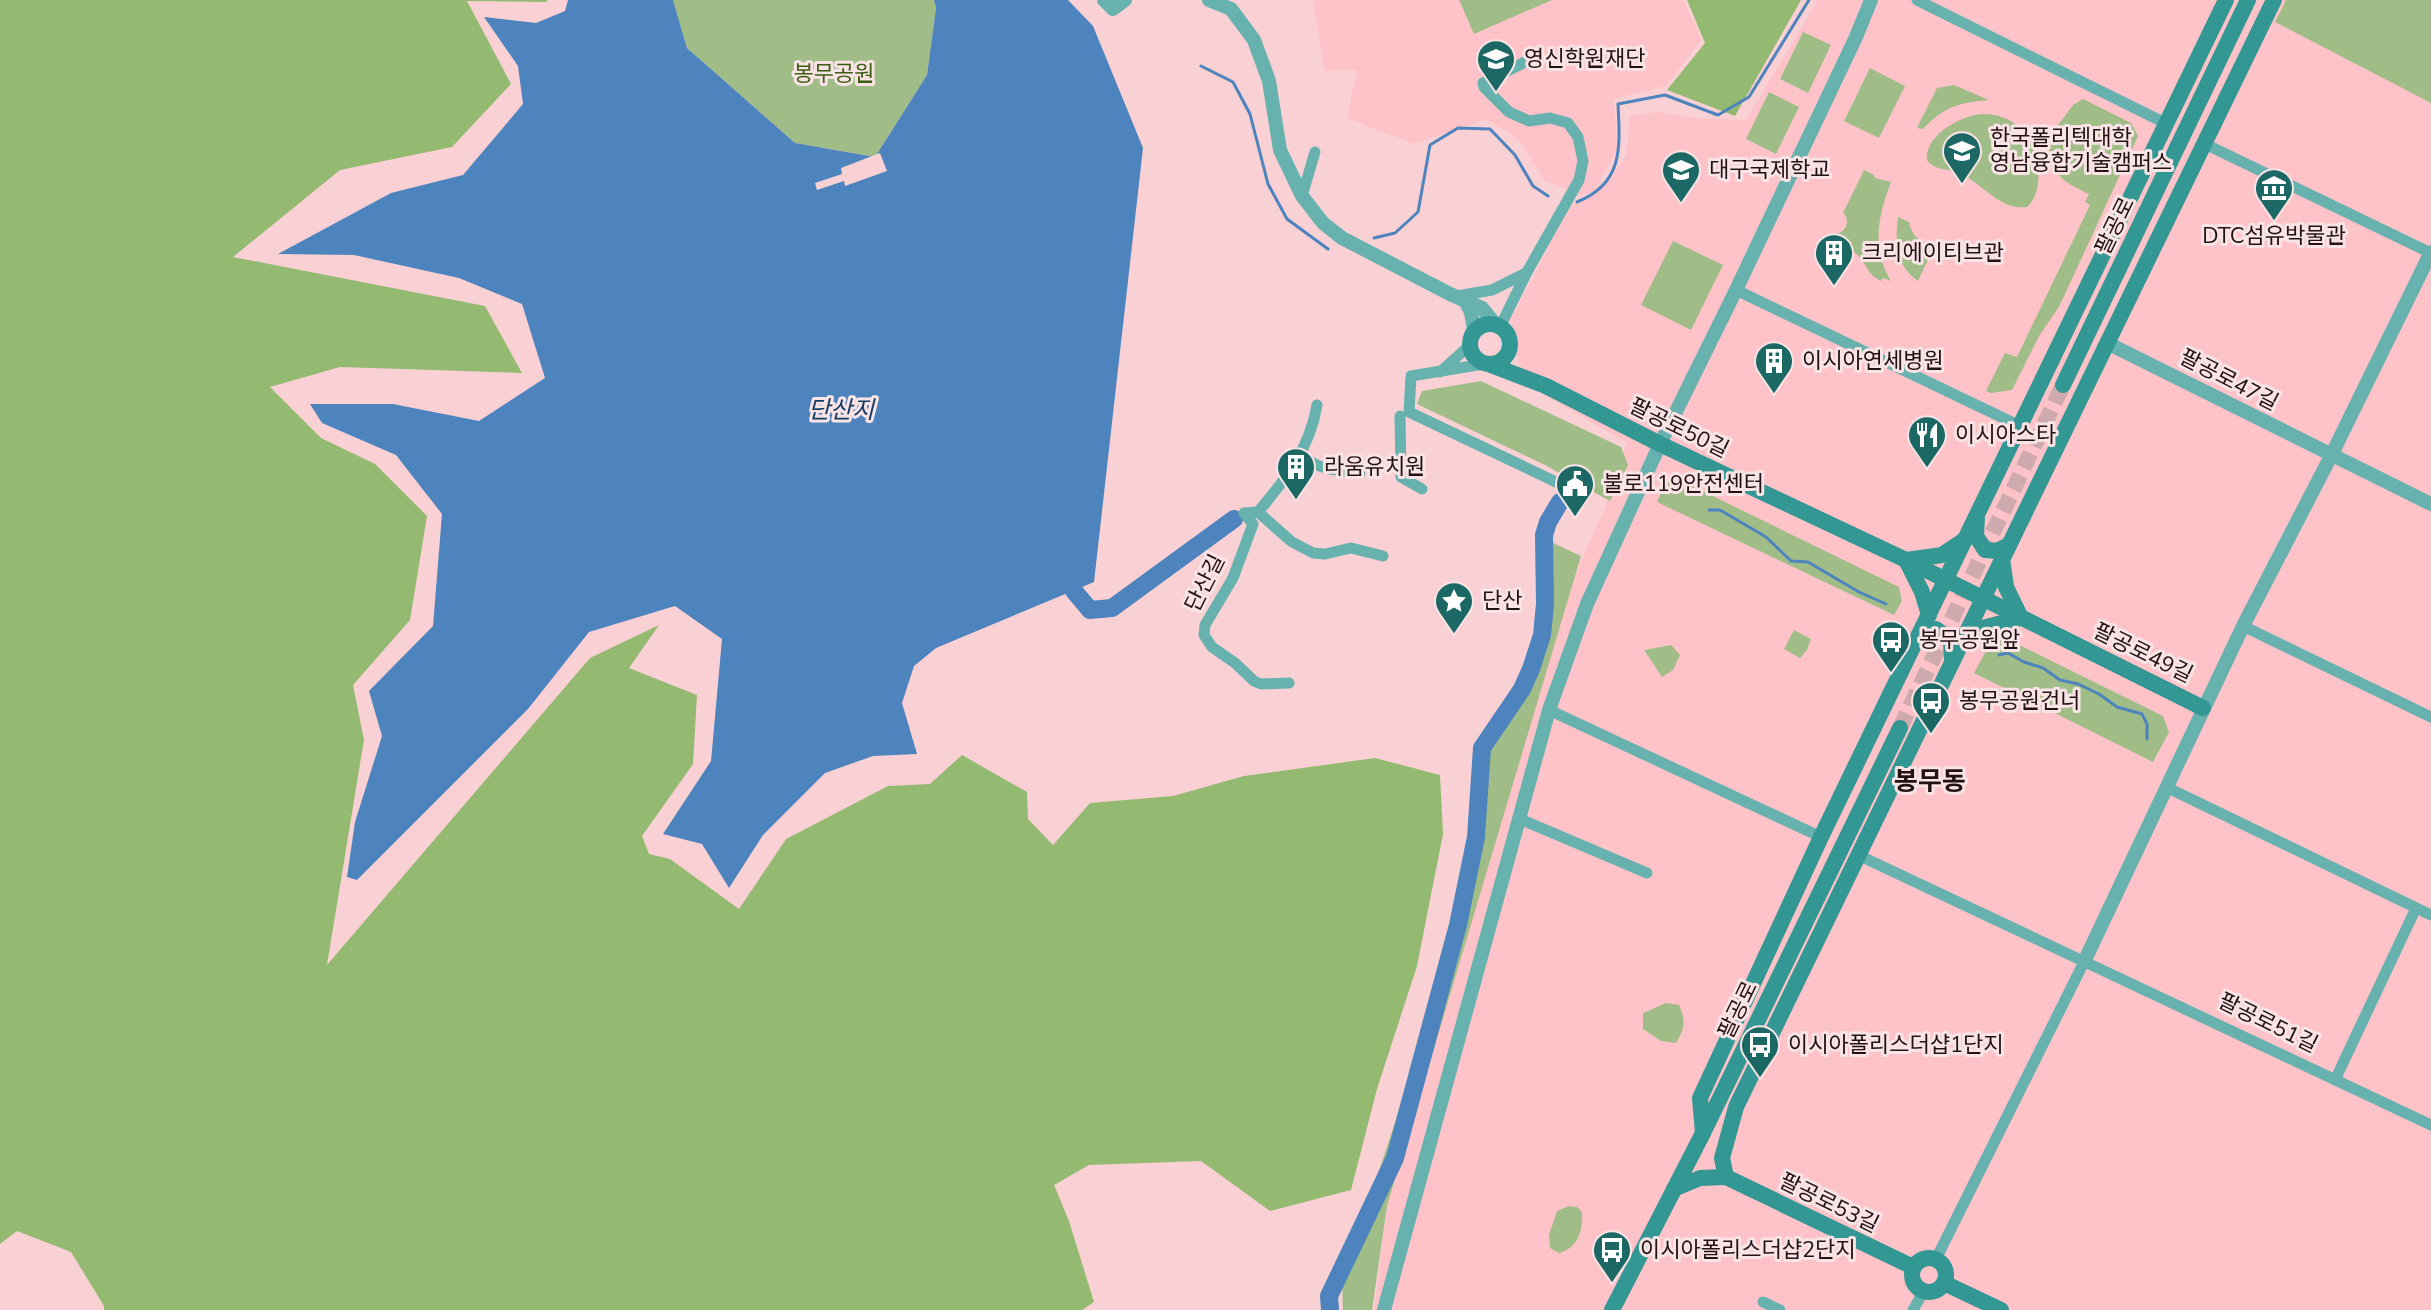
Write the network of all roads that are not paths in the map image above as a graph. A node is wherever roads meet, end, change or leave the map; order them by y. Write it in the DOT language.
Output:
graph roads {
  1 [pos="1209,0"];
  2 [pos="1871,0"];
  3 [pos="1917,0"];
  4 [pos="2226,0"];
  5 [pos="2248,0"];
  6 [pos="2274,0"];
  7 [pos="1535,57"];
  8 [pos="2165,123"];
  9 [pos="2203,143"];
  10 [pos="1315,152"];
  11 [pos="1302,196"];
  12 [pos="2431,253"];
  13 [pos="1527,272"];
  14 [pos="1736,290"];
  15 [pos="1460,297"];
  16 [pos="1497,325"];
  17 [pos="1472,338"];
  18 [pos="1510,342"];
  19 [pos="2107,343"];
  20 [pos="1487,364"];
  21 [pos="1439,373"];
  22 [pos="2063,385"];
  23 [pos="1546,386"];
  24 [pos="1317,405"];
  25 [pos="1400,416"];
  26 [pos="2020,426"];
  27 [pos="1660,444"];
  28 [pos="1301,455"];
  29 [pos="2331,456"];
  30 [pos="1360,473"];
  31 [pos="1556,482"];
  32 [pos="1422,489"];
  33 [pos="2431,504"];
  34 [pos="1258,512"];
  35 [pos="1977,513"];
  36 [pos="1964,541"];
  37 [pos="2006,552"];
  38 [pos="1383,556"];
  39 [pos="1906,560"];
  40 [pos="1946,580"];
  41 [pos="1966,591"];
  42 [pos="1983,599"];
  43 [pos="1929,615"];
  44 [pos="2021,618"];
  45 [pos="2243,626"];
  46 [pos="1967,632"];
  47 [pos="1919,635"];
  48 [pos="1952,663"];
  49 [pos="1289,683"];
  50 [pos="2203,708"];
  51 [pos="1549,710"];
  52 [pos="2431,717"];
  53 [pos="1900,728"];
  54 [pos="2168,788"];
  55 [pos="1520,819"];
  56 [pos="1821,837"];
  57 [pos="1858,855"];
  58 [pos="1647,873"];
  59 [pos="2416,908"];
  60 [pos="2431,915"];
  61 [pos="2084,962"];
  62 [pos="2335,1080"];
  63 [pos="1736,1107"];
  64 [pos="2431,1125"];
  65 [pos="1703,1133"];
  66 [pos="1726,1177"];
  67 [pos="1674,1189"];
  68 [pos="1936,1259"];
  69 [pos="1913,1267"];
  70 [pos="1944,1283"];
  71 [pos="1924,1291"];
  72 [pos="1763,1302"];
  73 [pos="1384,1310"];
  74 [pos="1612,1310"];
  75 [pos="1780,1310"];
  76 [pos="1913,1310"];
  77 [pos="2001,1310"];
  1 -- 11 [label="street"];
  2 -- 14 [label="street"];
  3 -- 8 [label="street"];
  4 -- 8 [label="main road"];
  5 -- 22 [label="main road, 팔공로"];
  6 -- 9 [label="main road"];
  7 -- 13 [label="street"];
  8 -- 26 [label="main road"];
  9 -- 12 [label="street"];
  9 -- 19 [label="main road"];
  10 -- 11 [label="street"];
  11 -- 15 [label="street"];
  12 -- 29 [label="street"];
  13 -- 15 [label="street"];
  13 -- 16 [label="street"];
  14 -- 26 [label="street"];
  14 -- 27 [label="street"];
  15 -- 16 [label="street"];
  15 -- 17 [label="street"];
  16 -- 17 [label="main road"];
  16 -- 18 [label="main road"];
  17 -- 20 [label="main road"];
  17 -- 21 [label="street"];
  18 -- 20 [label="main road"];
  18 -- 23 [label="main road"];
  19 -- 29 [label="street, 팔공로47길"];
  19 -- 37 [label="main road"];
  20 -- 21 [label="street"];
  20 -- 23 [label="main road"];
  21 -- 31 [label="street"];
  23 -- 27 [label="main road, 팔공로50길"];
  24 -- 28 [label="street, 단산길"];
  25 -- 32 [label="street"];
  26 -- 35 [label="main road"];
  27 -- 39 [label="main road, 팔공로50길"];
  27 -- 51 [label="street"];
  28 -- 30 [label="street"];
  28 -- 34 [label="street, 단산길"];
  29 -- 33 [label="street, 팔공로47길"];
  29 -- 45 [label="street, 팔공로49길"];
  34 -- 38 [label="street"];
  34 -- 49 [label="street, 단산길"];
  35 -- 36 [label="main road"];
  35 -- 37 [label="main road"];
  36 -- 39 [label="main road"];
  36 -- 40 [label="main road"];
  37 -- 42 [label="main road"];
  37 -- 44 [label="main road"];
  39 -- 40 [label="main road, 팔공로50길"];
  39 -- 43 [label="main road"];
  40 -- 41 [label="main road, 팔공로50길"];
  40 -- 43 [label="main road"];
  41 -- 42 [label="main road, 팔공로49길"];
  42 -- 44 [label="main road, 팔공로49길"];
  42 -- 46 [label="main road"];
  43 -- 47 [label="main road"];
  44 -- 46 [label="main road"];
  44 -- 50 [label="main road, 팔공로49길"];
  45 -- 50 [label="street, 팔공로49길"];
  45 -- 52 [label="street"];
  46 -- 48 [label="main road"];
  47 -- 48 [label="main road"];
  47 -- 56 [label="main road"];
  48 -- 57 [label="main road"];
  50 -- 54 [label="street"];
  51 -- 55 [label="street"];
  51 -- 56 [label="street"];
  53 -- 65 [label="main road, 팔공로"];
  54 -- 59 [label="street"];
  54 -- 61 [label="street"];
  55 -- 58 [label="street"];
  55 -- 73 [label="street"];
  56 -- 65 [label="main road"];
  57 -- 61 [label="street, 팔공로51길"];
  57 -- 63 [label="main road"];
  59 -- 60 [label="street"];
  59 -- 62 [label="street"];
  61 -- 62 [label="street, 팔공로51길"];
  61 -- 68 [label="street"];
  62 -- 64 [label="street, 팔공로51길"];
  63 -- 65 [label="main road"];
  63 -- 66 [label="main road"];
  65 -- 67 [label="main road, 팔공로"];
  66 -- 67 [label="main road"];
  66 -- 69 [label="main road, 팔공로53길"];
  67 -- 74 [label="main road, 팔공로"];
  68 -- 69 [label="main road"];
  68 -- 70 [label="main road"];
  69 -- 71 [label="main road"];
  70 -- 71 [label="main road"];
  70 -- 77 [label="main road"];
  71 -- 76 [label="street"];
  72 -- 75 [label="street"];
}
